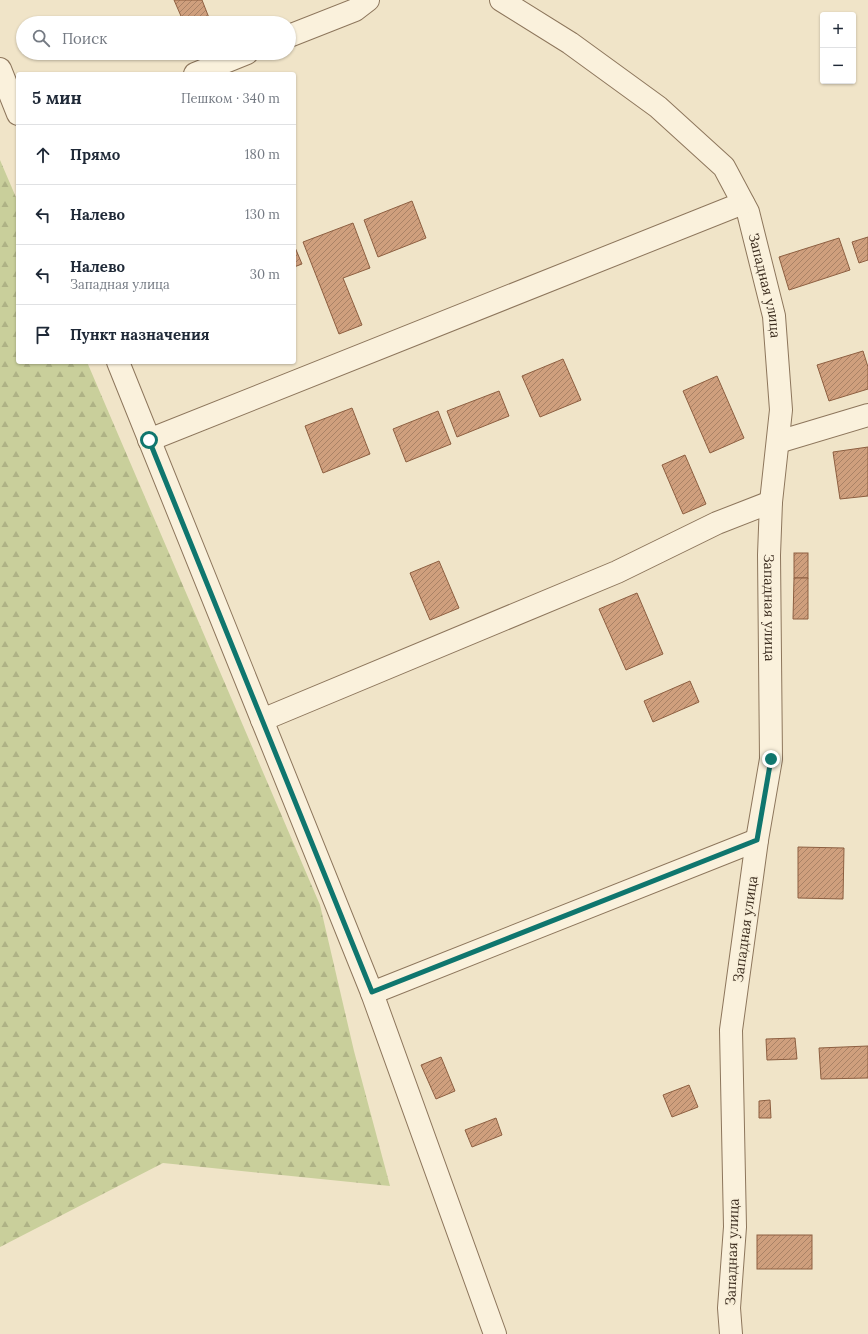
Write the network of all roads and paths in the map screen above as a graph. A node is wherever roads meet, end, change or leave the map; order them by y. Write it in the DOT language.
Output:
graph roads {
  1 [pos="368,0"];
  2 [pos="501,0"];
  3 [pos="296,33"];
  4 [pos="230,60"];
  5 [pos="0,69"];
  6 [pos="200,72"];
  7 [pos="16,109"];
  8 [pos="743,203"];
  9 [pos="119,364"];
  10 [pos="868,415"];
  11 [pos="149,440"];
  12 [pos="778,442"];
  13 [pos="771,502"];
  14 [pos="262,720"];
  15 [pos="757,840"];
  16 [pos="372,992"];
  17 [pos="495,1334"];
  18 [pos="731,1334"];
  1 -- 3 [label="street"];
  2 -- 8 [label="street, Западная улица"];
  4 -- 6 [label="street"];
  5 -- 7 [label="street"];
  8 -- 11 [label="street"];
  8 -- 12 [label="street, Западная улица"];
  9 -- 11 [label="street"];
  10 -- 12 [label="street"];
  11 -- 14 [label="street"];
  12 -- 13 [label="street, Западная улица"];
  13 -- 14 [label="street"];
  13 -- 15 [label="street, Западная улица"];
  14 -- 16 [label="street"];
  15 -- 16 [label="street"];
  15 -- 18 [label="street, Западная улица"];
  16 -- 17 [label="street"];
}
